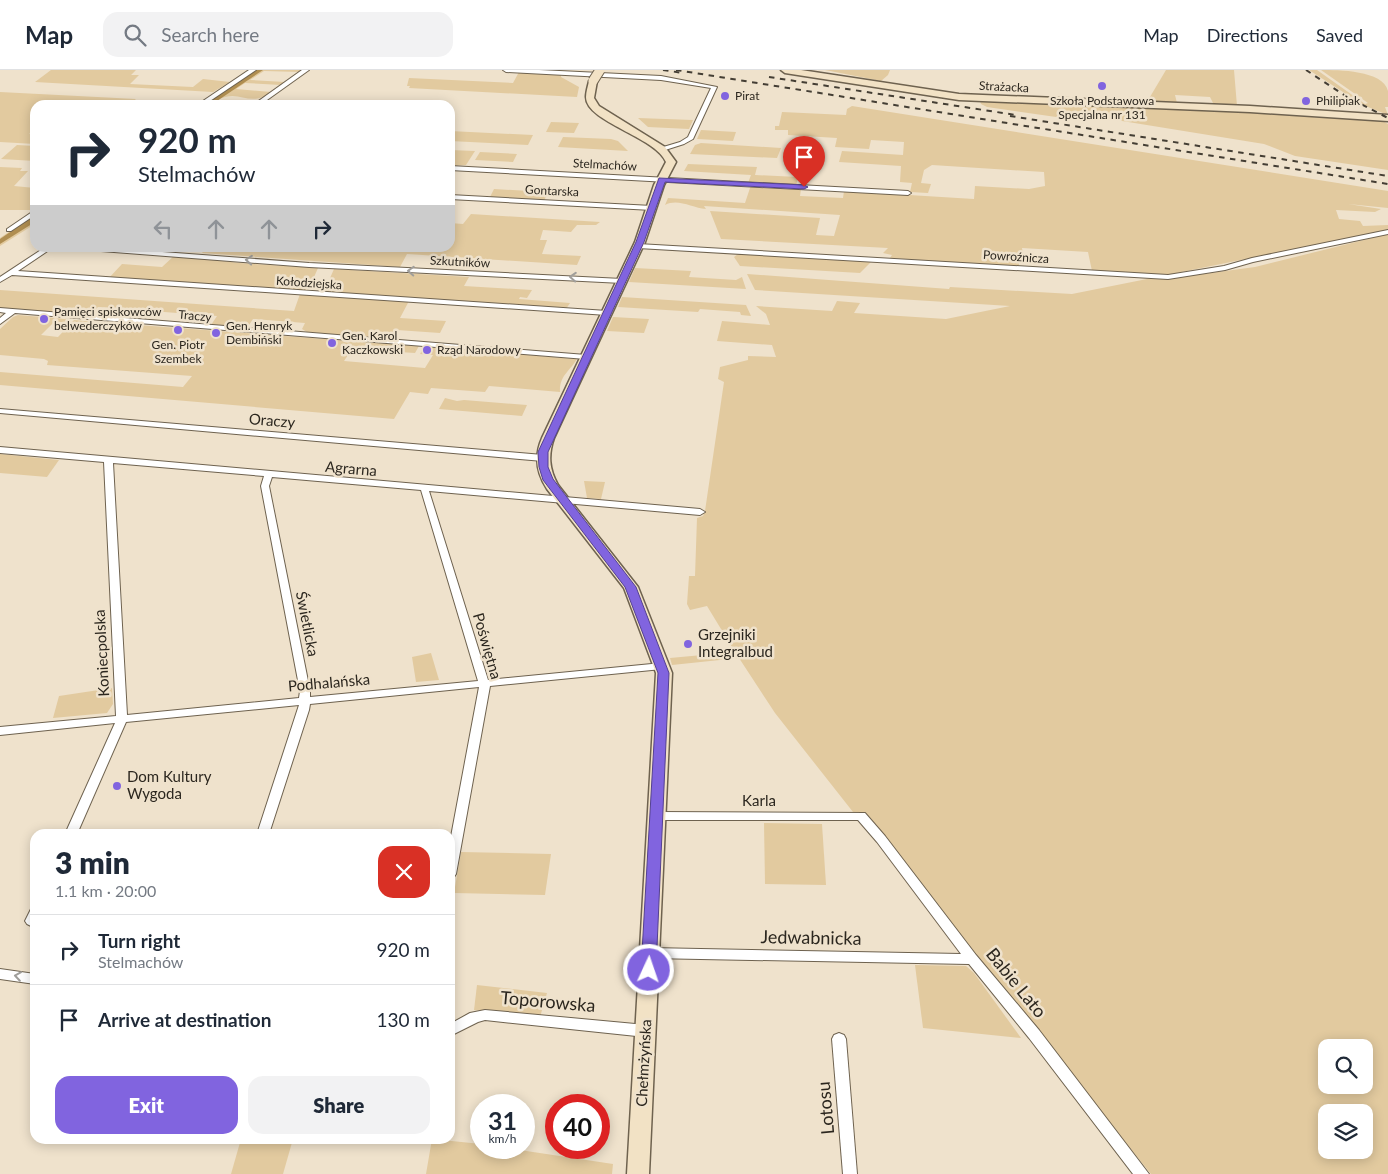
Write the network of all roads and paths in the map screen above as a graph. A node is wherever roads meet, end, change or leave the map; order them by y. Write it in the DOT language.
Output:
graph roads {
  1 [pos="253,70"];
  2 [pos="306,70"];
  3 [pos="506,70"];
  4 [pos="600,70"];
  5 [pos="784,70"];
  6 [pos="798,71"];
  7 [pos="208,100"];
  8 [pos="263,100"];
  9 [pos="1388,118"];
  10 [pos="662,149"];
  11 [pos="455,168"];
  12 [pos="662,180"];
  13 [pos="908,193"];
  14 [pos="455,197"];
  15 [pos="652,208"];
  16 [pos="30,215"];
  17 [pos="9,230"];
  18 [pos="1388,232"];
  19 [pos="638,246"];
  20 [pos="42,252"];
  21 [pos="142,252"];
  22 [pos="10,273"];
  23 [pos="0,280"];
  24 [pos="622,281"];
  25 [pos="0,310"];
  26 [pos="12,312"];
  27 [pos="607,313"];
  28 [pos="0,322"];
  29 [pos="586,357"];
  30 [pos="0,410"];
  31 [pos="0,450"];
  32 [pos="543,458"];
  33 [pos="108,460"];
  34 [pos="268,476"];
  35 [pos="425,489"];
  36 [pos="562,500"];
  37 [pos="700,512"];
  38 [pos="662,666"];
  39 [pos="484,683"];
  40 [pos="304,701"];
  41 [pos="122,719"];
  42 [pos="0,731"];
  43 [pos="657,816"];
  44 [pos="861,816"];
  45 [pos="73,829"];
  46 [pos="266,829"];
  47 [pos="455,846"];
  48 [pos="650,954"];
  49 [pos="972,959"];
  50 [pos="0,974"];
  51 [pos="30,978"];
  52 [pos="455,1027"];
  53 [pos="646,1031"];
  54 [pos="839,1039"];
  55 [pos="638,1174"];
  56 [pos="850,1174"];
  57 [pos="1142,1174"];
  1 -- 7 [label="street"];
  2 -- 8 [label="street"];
  3 -- 10 [label="street"];
  4 -- 10 [label="street, bridge"];
  5 -- 6 [label="street, Strażacka"];
  6 -- 9 [label="street, Strażacka"];
  10 -- 12 [label="street"];
  11 -- 12 [label="street, Stelmachów"];
  12 -- 13 [label="street, Stelmachów"];
  12 -- 15 [label="street"];
  14 -- 15 [label="street, Gontarska"];
  15 -- 19 [label="street"];
  16 -- 17 [label="street"];
  18 -- 19 [label="street, Powroźnicza"];
  19 -- 24 [label="street"];
  20 -- 22 [label="street"];
  24 -- 21 [label="street, Szkutników, one-way"];
  22 -- 23 [label="street"];
  22 -- 27 [label="street, Kołodziejska"];
  24 -- 27 [label="street"];
  25 -- 26 [label="street, Traczy"];
  26 -- 28 [label="street"];
  26 -- 29 [label="street, Traczy"];
  27 -- 29 [label="street"];
  29 -- 32 [label="street"];
  30 -- 32 [label="street, Oraczy"];
  31 -- 33 [label="street, Agrarna"];
  32 -- 36 [label="street, Chełmżyńska"];
  33 -- 34 [label="street, Agrarna"];
  33 -- 41 [label="street, Koniecpolska"];
  34 -- 35 [label="street, Agrarna"];
  34 -- 40 [label="street, Świetlicka"];
  35 -- 36 [label="street, Agrarna"];
  35 -- 39 [label="street, Poświętna"];
  36 -- 37 [label="street, Agrarna"];
  36 -- 38 [label="street, Chełmżyńska"];
  38 -- 39 [label="street, Podhalańska"];
  38 -- 43 [label="street, Chełmżyńska"];
  39 -- 40 [label="street, Podhalańska"];
  39 -- 47 [label="street, Poświętna"];
  40 -- 41 [label="street, Podhalańska"];
  40 -- 46 [label="street, Świetlicka"];
  41 -- 42 [label="street, Podhalańska"];
  41 -- 45 [label="street, Koniecpolska"];
  43 -- 44 [label="street, Karla"];
  43 -- 48 [label="street, Chełmżyńska"];
  44 -- 49 [label="street, Babie Lato"];
  48 -- 49 [label="street, Jedwabnicka"];
  48 -- 53 [label="street, Chełmżyńska"];
  49 -- 57 [label="street, Babie Lato"];
  51 -- 50 [label="street, one-way"];
  52 -- 53 [label="street, Toporowska"];
  53 -- 55 [label="street, Chełmżyńska"];
  54 -- 56 [label="street, Lotosu"];
}
